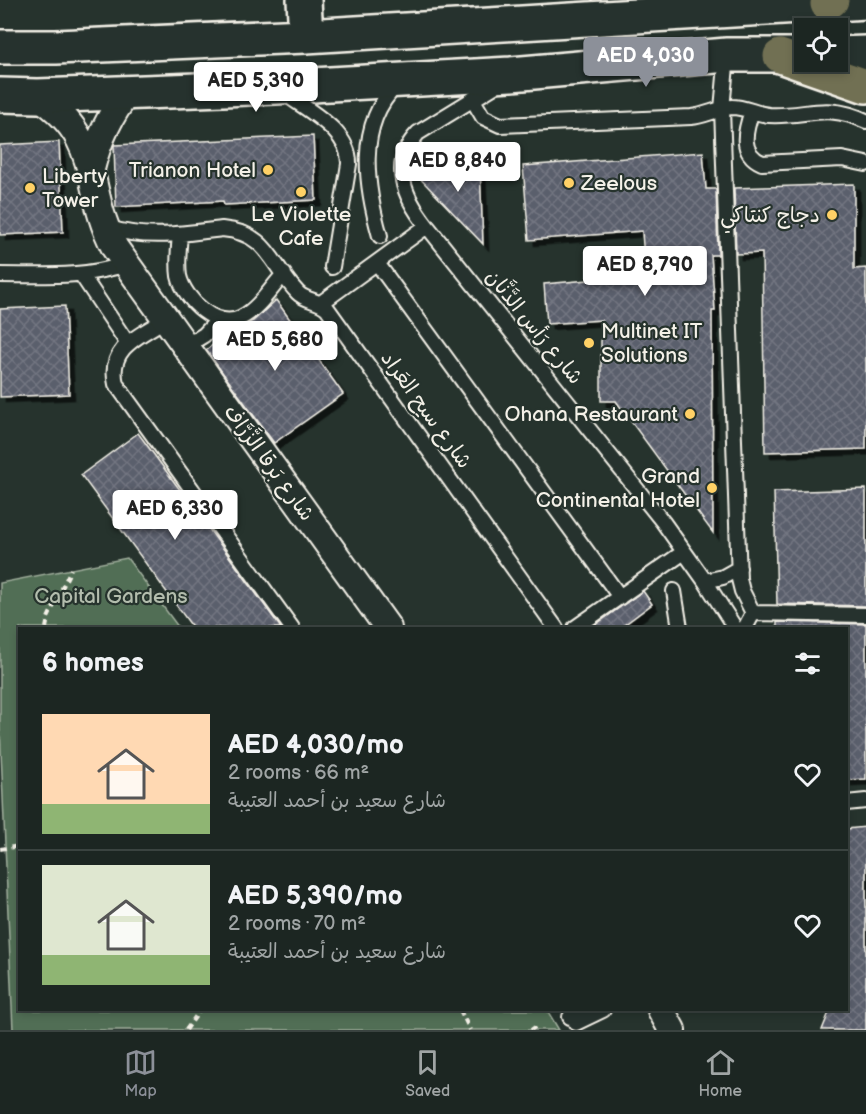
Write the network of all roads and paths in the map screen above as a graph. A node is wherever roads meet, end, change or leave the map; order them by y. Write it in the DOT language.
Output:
graph roads {
  1 [pos="304,0"];
  2 [pos="830,2"];
  3 [pos="866,2"];
  4 [pos="771,3"];
  5 [pos="648,7"];
  6 [pos="0,28"];
  7 [pos="306,36"];
  8 [pos="56,47"];
  9 [pos="0,48"];
  10 [pos="866,52"];
  11 [pos="848,53"];
  12 [pos="727,55"];
  13 [pos="792,55"];
  14 [pos="511,74"];
  15 [pos="402,80"];
  16 [pos="866,86"];
  17 [pos="276,87"];
  18 [pos="128,92"];
  19 [pos="0,95"];
  20 [pos="38,96"];
  21 [pos="473,100"];
  22 [pos="722,109"];
  23 [pos="752,111"];
  24 [pos="866,121"];
  25 [pos="866,164"];
  26 [pos="91,169"];
  27 [pos="104,226"];
  28 [pos="427,226"];
  29 [pos="180,234"];
  30 [pos="380,236"];
  31 [pos="377,263"];
  32 [pos="126,264"];
  33 [pos="332,267"];
  34 [pos="81,274"];
  35 [pos="284,274"];
  36 [pos="0,275"];
  37 [pos="321,303"];
  38 [pos="166,319"];
  39 [pos="219,319"];
  40 [pos="128,344"];
  41 [pos="186,346"];
  42 [pos="684,552"];
  43 [pos="739,568"];
  44 [pos="71,569"];
  45 [pos="705,581"];
  46 [pos="674,591"];
  47 [pos="620,597"];
  48 [pos="753,613"];
  49 [pos="866,615"];
  50 [pos="46,627"];
  51 [pos="291,627"];
  52 [pos="387,627"];
  53 [pos="555,627"];
  54 [pos="576,627"];
  55 [pos="680,627"];
  56 [pos="734,627"];
  57 [pos="746,627"];
  58 [pos="866,801"];
  59 [pos="848,803"];
  60 [pos="18,846"];
  61 [pos="0,849"];
  62 [pos="199,1011"];
  63 [pos="461,1011"];
  64 [pos="598,1011"];
  65 [pos="662,1011"];
  66 [pos="574,1016"];
  67 [pos="186,1030"];
  68 [pos="471,1030"];
  69 [pos="672,1030"];
  1 -- 7 [label="main road"];
  2 -- 3 [label="main road"];
  2 -- 4 [label="main road"];
  4 -- 5 [label="main road"];
  5 -- 7 [label="main road"];
  6 -- 8 [label="main road"];
  7 -- 8 [label="main road"];
  8 -- 9 [label="main road"];
  10 -- 11 [label="main road"];
  12 -- 13 [label="main road"];
  12 -- 14 [label="main road"];
  12 -- 22 [label="lane"];
  13 -- 16 [label="main road"];
  14 -- 15 [label="main road"];
  14 -- 21 [label="lane, شارع رَأس الدَّنَّان"];
  15 -- 17 [label="main road"];
  15 -- 30 [label="lane"];
  17 -- 18 [label="main road"];
  17 -- 33 [label="lane"];
  18 -- 20 [label="main road"];
  18 -- 26 [label="street, شارع بَرقا الزَّرَّاف"];
  19 -- 20 [label="main road"];
  20 -- 26 [label="street, شارع بَرقا الزَّرَّاف"];
  21 -- 22 [label="lane"];
  21 -- 28 [label="lane, شارع رَأس الدَّنَّان"];
  22 -- 23 [label="lane"];
  22 -- 43 [label="lane"];
  23 -- 24 [label="lane"];
  23 -- 25 [label="lane"];
  26 -- 27 [label="street, شارع بَرقا الزَّرَّاف"];
  27 -- 29 [label="lane, شارع سيح العَراد"];
  27 -- 32 [label="street, شارع بَرقا الزَّرَّاف"];
  28 -- 31 [label="lane"];
  28 -- 42 [label="lane, شارع رَأس الدَّنَّان"];
  29 -- 35 [label="lane, شارع سيح العَراد"];
  29 -- 39 [label="lane"];
  31 -- 37 [label="lane"];
  31 -- 47 [label="lane"];
  32 -- 34 [label="lane"];
  32 -- 38 [label="street, شارع بَرقا الزَّرَّاف"];
  34 -- 36 [label="lane"];
  34 -- 40 [label="lane"];
  35 -- 37 [label="lane, شارع سيح العَراد"];
  35 -- 39 [label="lane"];
  37 -- 53 [label="lane, شارع سيح العَراد"];
  38 -- 40 [label="lane"];
  38 -- 41 [label="street, شارع بَرقا الزَّرَّاف"];
  39 -- 41 [label="lane"];
  40 -- 51 [label="lane"];
  41 -- 52 [label="street, شارع بَرقا الزَّرَّاف"];
  42 -- 45 [label="lane, شارع رَأس الدَّنَّان"];
  42 -- 47 [label="lane"];
  43 -- 45 [label="lane"];
  43 -- 48 [label="lane"];
  44 -- 50 [label="path"];
  45 -- 56 [label="lane, شارع رَأس الدَّنَّان"];
  46 -- 55 [label="lane"];
  47 -- 54 [label="lane"];
  48 -- 49 [label="lane"];
  48 -- 57 [label="lane"];
  58 -- 59 [label="lane"];
  60 -- 61 [label="path"];
  62 -- 67 [label="path"];
  63 -- 68 [label="path"];
  64 -- 66 [label="lane"];
  65 -- 69 [label="street"];
}
